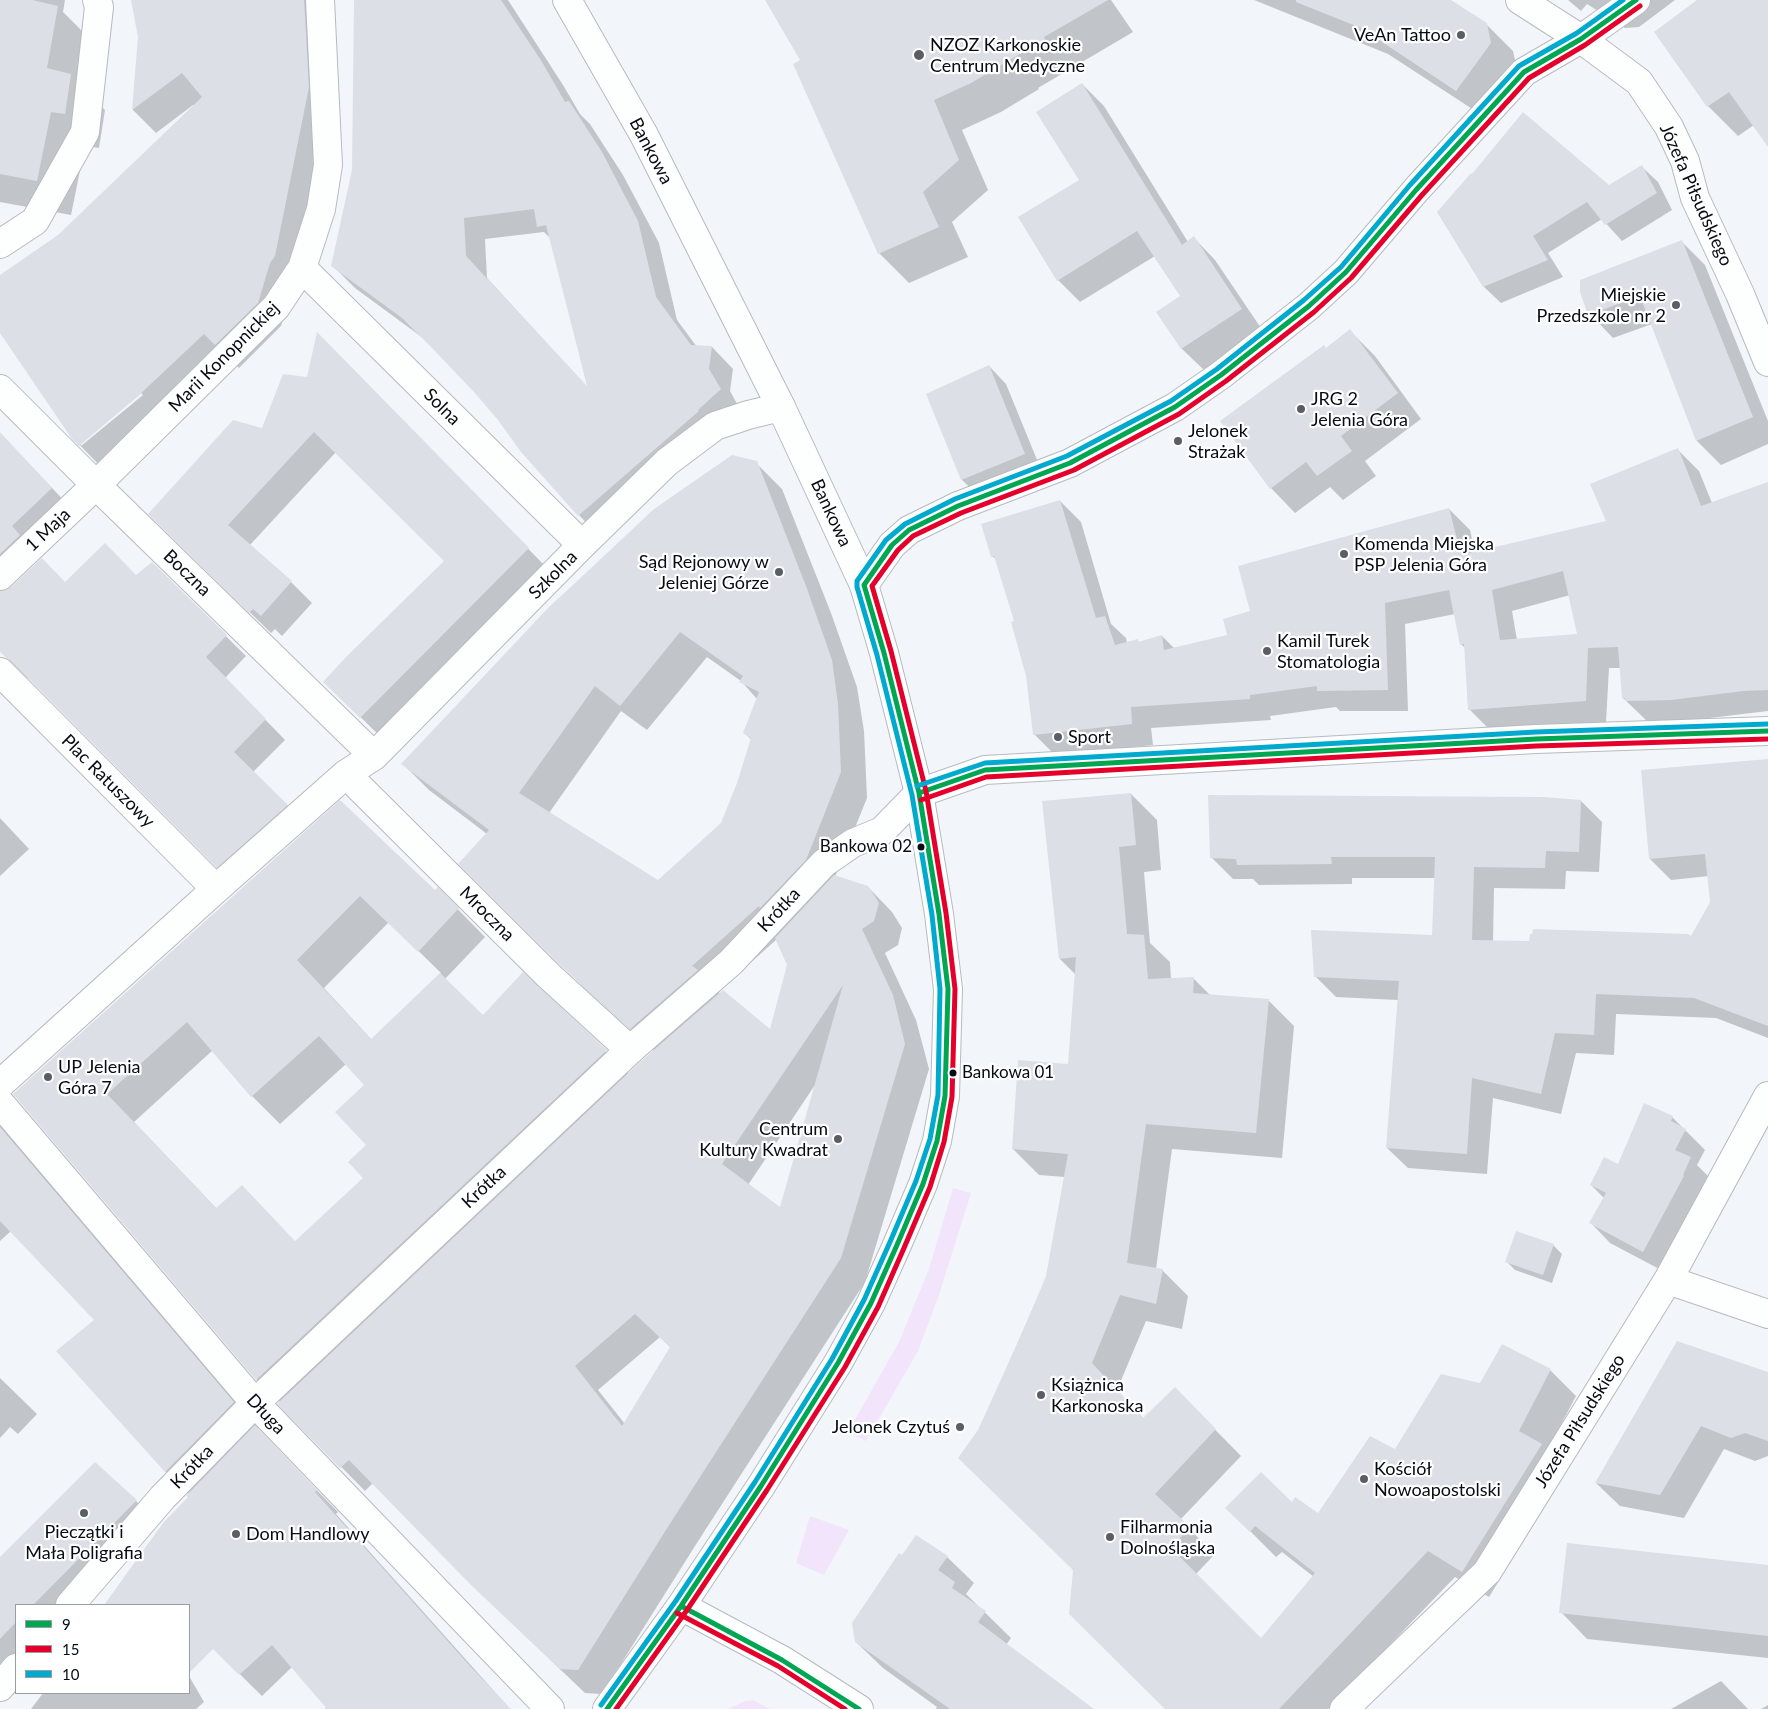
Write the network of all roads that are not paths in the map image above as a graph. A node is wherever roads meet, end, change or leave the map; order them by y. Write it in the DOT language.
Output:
graph roads {
  1 [pos="97,0"];
  2 [pos="320,0"];
  3 [pos="567,0"];
  4 [pos="1520,0"];
  5 [pos="1636,0"];
  6 [pos="1581,38"];
  7 [pos="0,244"];
  8 [pos="302,268"];
  9 [pos="1763,336"];
  10 [pos="1768,362"];
  11 [pos="0,389"];
  12 [pos="781,407"];
  13 [pos="96,485"];
  14 [pos="582,546"];
  15 [pos="0,576"];
  16 [pos="864,585"];
  17 [pos="0,672"];
  18 [pos="1768,731"];
  19 [pos="374,756"];
  20 [pos="346,774"];
  21 [pos="919,793"];
  22 [pos="216,889"];
  23 [pos="630,1050"];
  24 [pos="0,1084"];
  25 [pos="1768,1096"];
  26 [pos="0,1103"];
  27 [pos="1668,1280"];
  28 [pos="1768,1314"];
  29 [pos="255,1403"];
  30 [pos="71,1604"];
  31 [pos="681,1606"];
  32 [pos="15,1669"];
  33 [pos="0,1687"];
  34 [pos="550,1709"];
  35 [pos="607,1709"];
  36 [pos="859,1709"];
  37 [pos="1344,1709"];
  1 -- 7 [label="street"];
  2 -- 8 [label="street, Marii Konopnickiej"];
  3 -- 12 [label="street, Bankowa"];
  4 -- 6 [label="street, Józefa Piłsudskiego"];
  5 -- 6 [label="street"];
  6 -- 9 [label="street, Józefa Piłsudskiego"];
  6 -- 16 [label="street"];
  8 -- 13 [label="street, Marii Konopnickiej"];
  8 -- 14 [label="street, Solna"];
  9 -- 10 [label="street, Józefa Piłsudskiego"];
  11 -- 13 [label="street, Boczna"];
  12 -- 14 [label="street, Szkolna"];
  12 -- 16 [label="street, Bankowa"];
  13 -- 15 [label="street, 1 Maja"];
  13 -- 19 [label="street, Boczna"];
  14 -- 19 [label="street, Szkolna"];
  16 -- 21 [label="street, Bankowa"];
  17 -- 22 [label="street, Plac Ratuszowy"];
  18 -- 21 [label="street"];
  19 -- 20 [label="street, Szkolna"];
  20 -- 22 [label="street"];
  20 -- 23 [label="street, Mroczna"];
  21 -- 23 [label="street, Krótka"];
  21 -- 31 [label="street, Bankowa"];
  22 -- 24 [label="street"];
  23 -- 29 [label="street, Krótka"];
  25 -- 27 [label="street, Józefa Piłsudskiego"];
  26 -- 29 [label="street, Długa"];
  27 -- 28 [label="street"];
  27 -- 37 [label="street, Józefa Piłsudskiego"];
  29 -- 30 [label="street, Krótka"];
  29 -- 34 [label="street, Długa"];
  31 -- 35 [label="street, Bankowa"];
  31 -- 36 [label="street"];
  32 -- 33 [label="street"];
}
